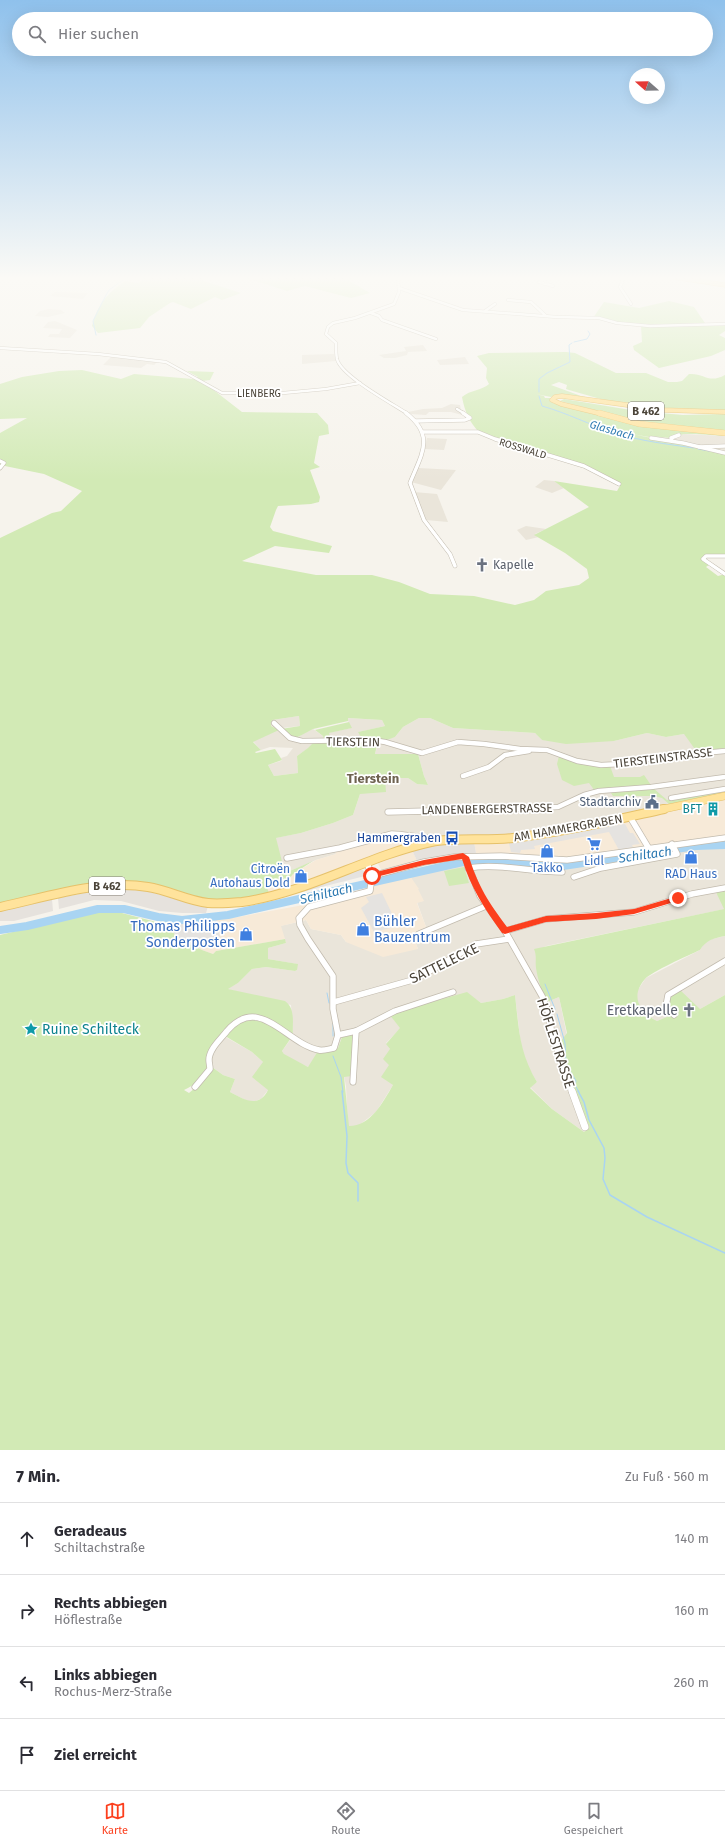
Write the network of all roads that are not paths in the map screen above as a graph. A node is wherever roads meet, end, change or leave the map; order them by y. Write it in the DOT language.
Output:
graph roads {
  1 [pos="336,345"];
  2 [pos="0,348"];
  3 [pos="360,383"];
  4 [pos="457,409"];
  5 [pos="725,412"];
  6 [pos="415,421"];
  7 [pos="423,432"];
  8 [pos="725,432"];
  9 [pos="679,435"];
  10 [pos="651,438"];
  11 [pos="672,441"];
  12 [pos="691,443"];
  13 [pos="717,446"];
  14 [pos="725,446"];
  15 [pos="698,447"];
  16 [pos="725,453"];
  17 [pos="0,461"];
  18 [pos="0,468"];
  19 [pos="619,484"];
  20 [pos="725,556"];
  21 [pos="455,566"];
  22 [pos="725,574"];
  23 [pos="274,723"];
  24 [pos="437,748"];
  25 [pos="531,750"];
  26 [pos="725,750"];
  27 [pos="463,776"];
  28 [pos="725,777"];
  29 [pos="725,789"];
  30 [pos="725,796"];
  31 [pos="671,798"];
  32 [pos="388,812"];
  33 [pos="630,817"];
  34 [pos="725,838"];
  35 [pos="432,842"];
  36 [pos="674,847"];
  37 [pos="648,848"];
  38 [pos="287,858"];
  39 [pos="467,862"];
  40 [pos="367,863"];
  41 [pos="562,872"];
  42 [pos="372,877"];
  43 [pos="574,877"];
  44 [pos="725,888"];
  45 [pos="486,906"];
  46 [pos="0,907"];
  47 [pos="505,931"];
  48 [pos="419,934"];
  49 [pos="509,939"];
  50 [pos="725,961"];
  51 [pos="453,992"];
  52 [pos="334,1002"];
  53 [pos="674,1015"];
  54 [pos="356,1031"];
  55 [pos="338,1035"];
  56 [pos="353,1082"];
  57 [pos="195,1088"];
  58 [pos="585,1126"];
  1 -- 3 [label="street"];
  2 -- 3 [label="street, LIENBERG"];
  3 -- 6 [label="street"];
  4 -- 6 [label="street"];
  5 -- 8 [label="main road, B 462"];
  6 -- 7 [label="street"];
  7 -- 19 [label="street, ROSSWALD"];
  7 -- 21 [label="street"];
  9 -- 11 [label="street"];
  10 -- 11 [label="street"];
  11 -- 15 [label="street"];
  12 -- 13 [label="street"];
  13 -- 14 [label="street"];
  13 -- 15 [label="street"];
  15 -- 16 [label="street"];
  17 -- 18 [label="street"];
  20 -- 22 [label="street"];
  23 -- 24 [label="street, TIERSTEIN"];
  24 -- 25 [label="street, TIERSTEINSTRASSE"];
  25 -- 26 [label="street, TIERSTEINSTRASSE"];
  25 -- 27 [label="street, TIERSTEINSTRASSE"];
  28 -- 32 [label="street, LANDENBERGERSTRASSE"];
  29 -- 31 [label="street"];
  30 -- 33 [label="main road, AM HAMMERGRABEN / B 462"];
  33 -- 35 [label="main road, AM HAMMERGRABEN / B 462"];
  33 -- 37 [label="street"];
  34 -- 36 [label="street"];
  35 -- 38 [label="street, AM HAMMERGRABEN"];
  35 -- 40 [label="main road, AM HAMMERGRABEN / B 462"];
  36 -- 37 [label="street"];
  36 -- 43 [label="street"];
  37 -- 39 [label="street"];
  39 -- 41 [label="street"];
  39 -- 42 [label="street"];
  39 -- 45 [label="street, HÖFLESTRASSE"];
  40 -- 42 [label="street"];
  40 -- 46 [label="main road, AM HAMMERGRABEN / B 462"];
  42 -- 52 [label="street"];
  44 -- 47 [label="street"];
  45 -- 47 [label="street, HÖFLESTRASSE"];
  45 -- 48 [label="street"];
  47 -- 49 [label="street, HÖFLESTRASSE"];
  49 -- 52 [label="street, SATTELECKE"];
  49 -- 58 [label="street, HÖFLESTRASSE"];
  50 -- 53 [label="street"];
  51 -- 54 [label="street"];
  52 -- 55 [label="street"];
  54 -- 55 [label="street"];
  54 -- 56 [label="street"];
  55 -- 57 [label="street"];
}
